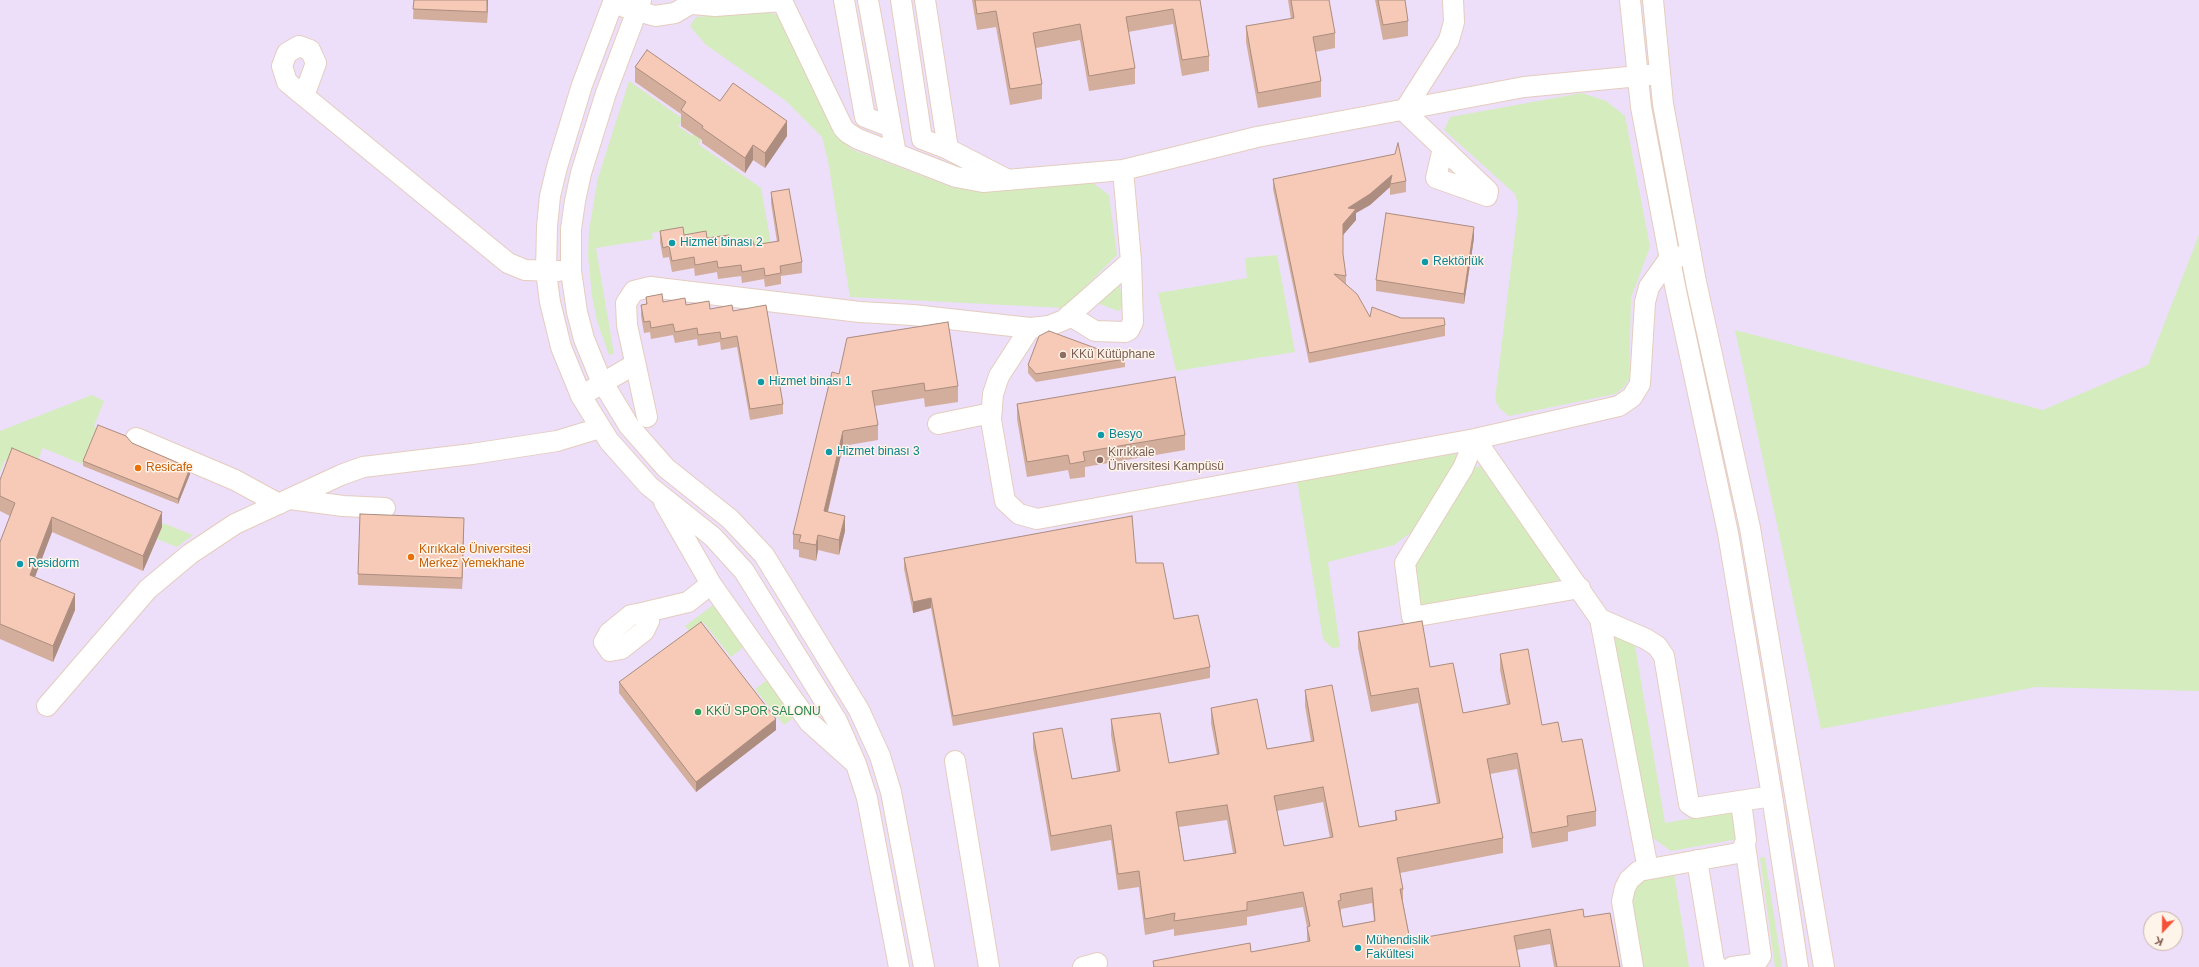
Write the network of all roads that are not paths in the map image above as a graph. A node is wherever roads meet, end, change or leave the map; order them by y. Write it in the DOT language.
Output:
graph roads {
  1 [pos="844,0"];
  2 [pos="868,0"];
  3 [pos="901,0"];
  4 [pos="925,0"];
  5 [pos="1453,0"];
  6 [pos="1630,0"];
  7 [pos="1653,0"];
  8 [pos="614,1"];
  9 [pos="695,2"];
  10 [pos="639,6"];
  11 [pos="1660,74"];
  12 [pos="1638,76"];
  13 [pos="304,96"];
  14 [pos="1404,111"];
  15 [pos="891,127"];
  16 [pos="1443,148"];
  17 [pos="948,149"];
  18 [pos="896,154"];
  19 [pos="1123,170"];
  20 [pos="1008,180"];
  21 [pos="1691,254"];
  22 [pos="1669,259"];
  23 [pos="1131,261"];
  24 [pos="571,271"];
  25 [pos="546,272"];
  26 [pos="1069,315"];
  27 [pos="1030,328"];
  28 [pos="636,364"];
  29 [pos="603,384"];
  30 [pos="581,396"];
  31 [pos="991,413"];
  32 [pos="648,417"];
  33 [pos="938,424"];
  34 [pos="600,428"];
  35 [pos="136,438"];
  36 [pos="1475,439"];
  37 [pos="661,496"];
  38 [pos="284,501"];
  39 [pos="385,508"];
  40 [pos="711,584"];
  41 [pos="1580,588"];
  42 [pos="642,613"];
  43 [pos="1600,619"];
  44 [pos="47,706"];
  45 [pos="955,761"];
  46 [pos="856,764"];
  47 [pos="1793,776"];
  48 [pos="1771,788"];
  49 [pos="1741,802"];
  50 [pos="1745,845"];
  51 [pos="1697,860"];
  52 [pos="1648,869"];
  53 [pos="899,967"];
  54 [pos="924,967"];
  55 [pos="989,967"];
  56 [pos="1633,967"];
  57 [pos="1718,967"];
  58 [pos="1732,967"];
  59 [pos="1798,967"];
  60 [pos="1824,967"];
  1 -- 15 [label="street"];
  2 -- 15 [label="street"];
  3 -- 17 [label="street"];
  4 -- 17 [label="street"];
  5 -- 14 [label="street"];
  6 -- 12 [label="street"];
  7 -- 11 [label="street"];
  8 -- 10 [label="street"];
  8 -- 25 [label="street"];
  9 -- 10 [label="street"];
  9 -- 18 [label="street"];
  10 -- 24 [label="street"];
  11 -- 12 [label="street"];
  11 -- 21 [label="street"];
  12 -- 14 [label="street"];
  12 -- 22 [label="street"];
  13 -- 25 [label="street"];
  14 -- 16 [label="street"];
  14 -- 19 [label="street"];
  15 -- 18 [label="street"];
  17 -- 20 [label="street"];
  18 -- 20 [label="street"];
  19 -- 20 [label="street"];
  19 -- 23 [label="street"];
  21 -- 22 [label="street"];
  21 -- 47 [label="street"];
  22 -- 36 [label="street"];
  22 -- 48 [label="street"];
  23 -- 26 [label="street"];
  23 -- 26 [label="street"];
  24 -- 25 [label="street"];
  24 -- 29 [label="street"];
  25 -- 30 [label="street"];
  26 -- 27 [label="street"];
  27 -- 28 [label="street"];
  27 -- 31 [label="street"];
  28 -- 29 [label="street"];
  28 -- 32 [label="street"];
  29 -- 30 [label="street"];
  29 -- 54 [label="street"];
  30 -- 34 [label="street"];
  31 -- 33 [label="street"];
  31 -- 36 [label="street"];
  34 -- 37 [label="street"];
  34 -- 38 [label="street"];
  35 -- 38 [label="street"];
  36 -- 41 [label="street"];
  36 -- 41 [label="street"];
  37 -- 40 [label="street"];
  37 -- 46 [label="street"];
  38 -- 39 [label="street"];
  38 -- 44 [label="street"];
  40 -- 42 [label="street"];
  40 -- 46 [label="street"];
  41 -- 43 [label="street"];
  43 -- 49 [label="street"];
  43 -- 52 [label="street"];
  45 -- 55 [label="street"];
  46 -- 53 [label="street"];
  47 -- 48 [label="street"];
  47 -- 60 [label="street"];
  48 -- 49 [label="street"];
  48 -- 59 [label="street"];
  49 -- 50 [label="street"];
  50 -- 51 [label="street"];
  50 -- 58 [label="street"];
  51 -- 52 [label="street"];
  51 -- 57 [label="street"];
  52 -- 56 [label="street"];
}
